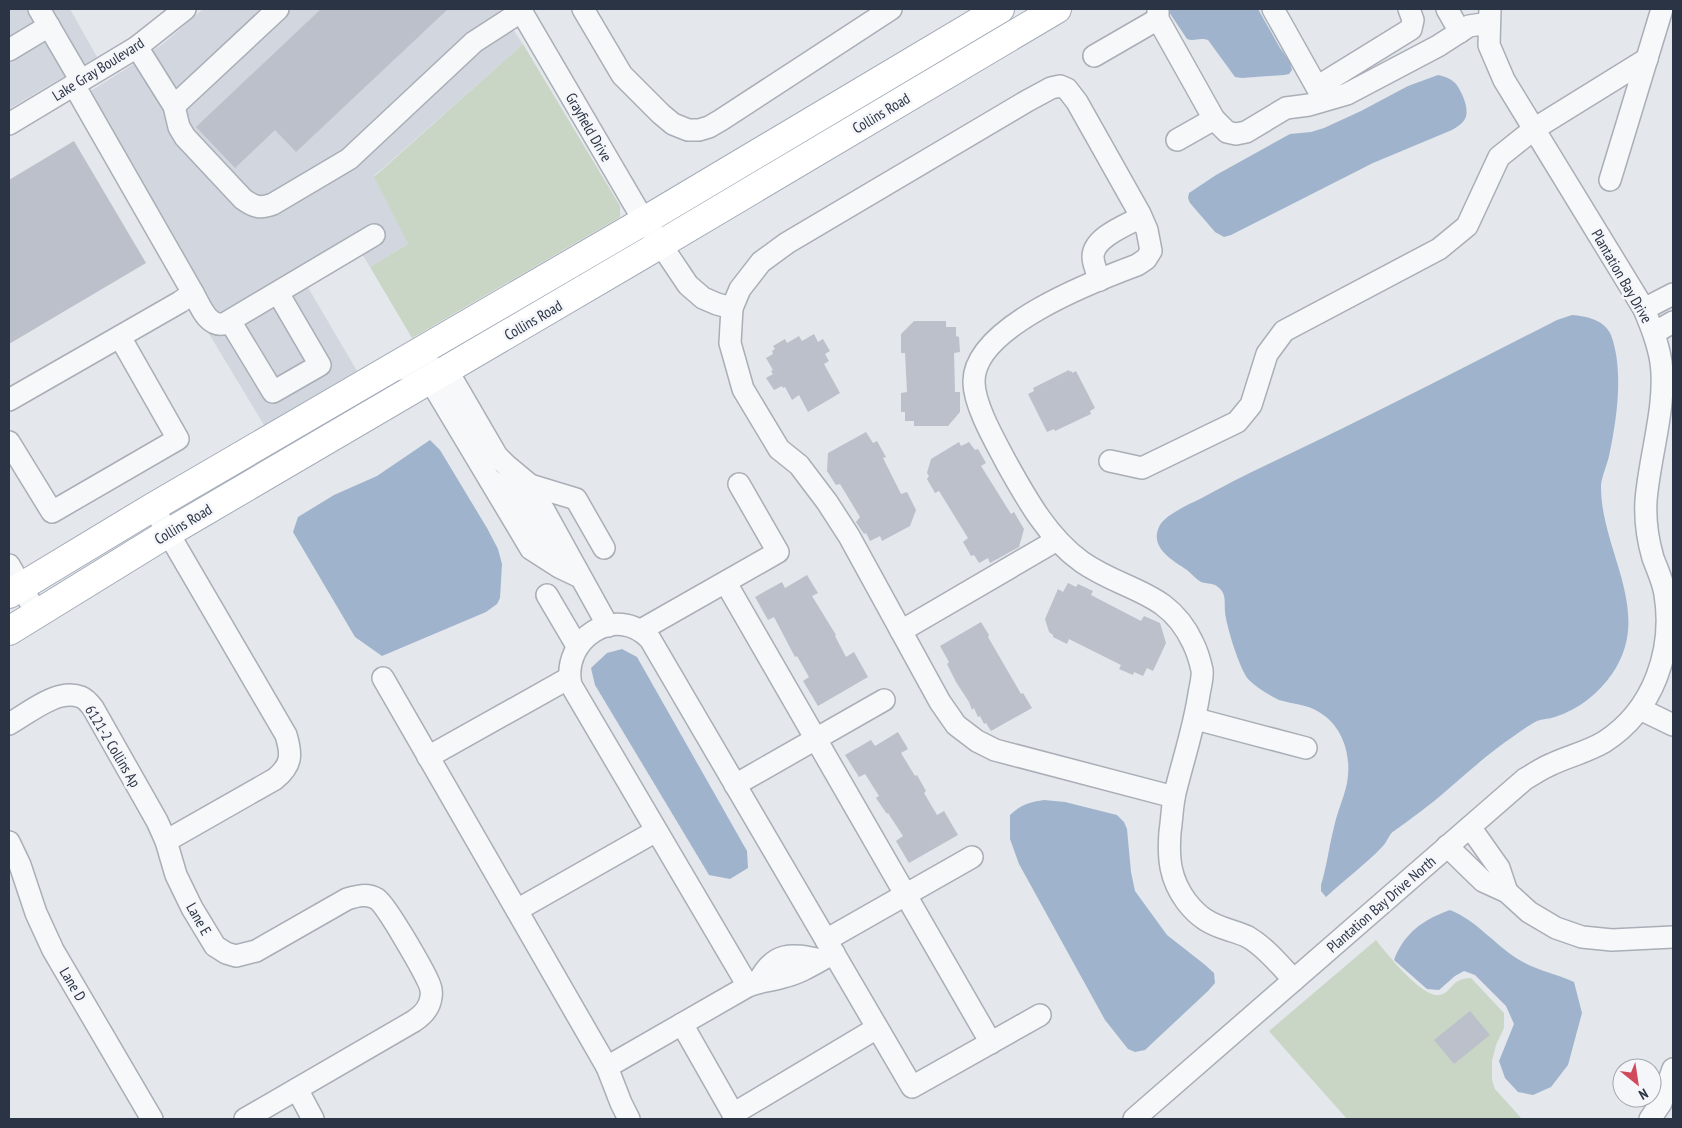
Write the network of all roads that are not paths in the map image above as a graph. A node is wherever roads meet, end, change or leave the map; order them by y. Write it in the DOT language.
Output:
graph roads {
  1 [pos="185,9"];
  2 [pos="278,9"];
  3 [pos="583,9"];
  4 [pos="891,9"];
  5 [pos="1000,9"];
  6 [pos="1057,9"];
  7 [pos="1273,9"];
  8 [pos="1409,9"];
  9 [pos="1447,9"];
  10 [pos="1662,9"];
  11 [pos="521,10"];
  12 [pos="1490,13"];
  13 [pos="1158,14"];
  14 [pos="44,18"];
  15 [pos="1460,32"];
  16 [pos="137,47"];
  17 [pos="9,50"];
  18 [pos="1094,56"];
  19 [pos="1647,59"];
  20 [pos="77,83"];
  21 [pos="1321,94"];
  22 [pos="174,106"];
  23 [pos="1214,119"];
  24 [pos="9,124"];
  25 [pos="1534,129"];
  26 [pos="1177,140"];
  27 [pos="1610,180"];
  28 [pos="1141,217"];
  29 [pos="644,221"];
  30 [pos="374,236"];
  31 [pos="661,244"];
  32 [pos="1100,280"];
  33 [pos="193,293"];
  34 [pos="278,293"];
  35 [pos="1673,294"];
  36 [pos="732,308"];
  37 [pos="1644,308"];
  38 [pos="230,321"];
  39 [pos="1673,322"];
  40 [pos="1654,333"];
  41 [pos="120,337"];
  42 [pos="382,373"];
  43 [pos="438,375"];
  44 [pos="9,400"];
  45 [pos="1666,411"];
  46 [pos="9,442"];
  47 [pos="1110,461"];
  48 [pos="530,484"];
  49 [pos="739,484"];
  50 [pos="153,507"];
  51 [pos="168,533"];
  52 [pos="1057,540"];
  53 [pos="604,548"];
  54 [pos="580,577"];
  55 [pos="13,582"];
  56 [pos="726,583"];
  57 [pos="547,595"];
  58 [pos="37,614"];
  59 [pos="608,626"];
  60 [pos="640,630"];
  61 [pos="9,631"];
  62 [pos="900,631"];
  63 [pos="577,646"];
  64 [pos="383,678"];
  65 [pos="569,678"];
  66 [pos="884,700"];
  67 [pos="1640,709"];
  68 [pos="1196,719"];
  69 [pos="9,724"];
  70 [pos="1673,725"];
  71 [pos="816,739"];
  72 [pos="1306,748"];
  73 [pos="428,757"];
  74 [pos="735,785"];
  75 [pos="1174,797"];
  76 [pos="1470,827"];
  77 [pos="656,831"];
  78 [pos="166,841"];
  79 [pos="9,842"];
  80 [pos="1447,846"];
  81 [pos="972,857"];
  82 [pos="1507,892"];
  83 [pos="905,895"];
  84 [pos="518,910"];
  85 [pos="1673,938"];
  86 [pos="827,951"];
  87 [pos="1294,980"];
  88 [pos="753,984"];
  89 [pos="1040,1015"];
  90 [pos="682,1024"];
  91 [pos="877,1028"];
  92 [pos="991,1043"];
  93 [pos="607,1067"];
  94 [pos="1673,1069"];
  95 [pos="297,1089"];
  96 [pos="734,1116"];
  97 [pos="152,1119"];
  98 [pos="245,1119"];
  99 [pos="314,1119"];
  100 [pos="630,1119"];
  101 [pos="1134,1119"];
  102 [pos="1650,1119"];
  1 -- 16 [label="street, Lake Gray Boulevard"];
  2 -- 22 [label="street"];
  3 -- 4 [label="street"];
  5 -- 29 [label="main road, Collins Road"];
  6 -- 31 [label="main road, Collins Road"];
  7 -- 21 [label="street"];
  8 -- 21 [label="street"];
  9 -- 15 [label="street"];
  10 -- 19 [label="street"];
  11 -- 22 [label="street"];
  11 -- 29 [label="street, Grayfield Drive"];
  12 -- 15 [label="street"];
  12 -- 25 [label="street, Plantation Bay Drive"];
  13 -- 18 [label="street"];
  13 -- 23 [label="street"];
  14 -- 17 [label="street"];
  14 -- 20 [label="street"];
  15 -- 21 [label="street"];
  16 -- 20 [label="street, Lake Gray Boulevard"];
  16 -- 22 [label="street"];
  19 -- 25 [label="street"];
  19 -- 27 [label="street"];
  20 -- 24 [label="street, Lake Gray Boulevard"];
  20 -- 33 [label="street"];
  21 -- 23 [label="street"];
  23 -- 26 [label="street"];
  25 -- 37 [label="street, Plantation Bay Drive"];
  25 -- 47 [label="street"];
  28 -- 32 [label="street"];
  28 -- 32 [label="street"];
  28 -- 36 [label="street"];
  29 -- 31 [label="street, Grayfield Drive"];
  29 -- 42 [label="main road, Collins Road"];
  30 -- 34 [label="street"];
  31 -- 36 [label="street, Grayfield Drive"];
  31 -- 43 [label="main road, Collins Road"];
  32 -- 52 [label="street"];
  33 -- 38 [label="street"];
  33 -- 41 [label="street"];
  34 -- 38 [label="street"];
  34 -- 38 [label="street"];
  35 -- 37 [label="street"];
  36 -- 62 [label="street"];
  37 -- 40 [label="street, Plantation Bay Drive"];
  39 -- 40 [label="street"];
  40 -- 45 [label="street, Plantation Bay Drive"];
  41 -- 44 [label="street"];
  41 -- 46 [label="street"];
  42 -- 43 [label="street"];
  42 -- 50 [label="main road, Collins Road"];
  43 -- 48 [label="street"];
  43 -- 51 [label="main road, Collins Road"];
  43 -- 54 [label="street"];
  45 -- 67 [label="street, Plantation Bay Drive"];
  48 -- 53 [label="street"];
  48 -- 54 [label="street"];
  49 -- 56 [label="street"];
  50 -- 51 [label="street"];
  50 -- 55 [label="main road, Collins Road"];
  51 -- 58 [label="main road, Collins Road"];
  51 -- 78 [label="street"];
  52 -- 62 [label="street"];
  52 -- 68 [label="street"];
  54 -- 59 [label="street"];
  55 -- 58 [label="street"];
  56 -- 60 [label="street"];
  56 -- 71 [label="street"];
  57 -- 63 [label="street"];
  58 -- 61 [label="main road, Collins Road"];
  59 -- 60 [label="street"];
  59 -- 63 [label="street"];
  60 -- 74 [label="street"];
  62 -- 75 [label="street"];
  63 -- 65 [label="street"];
  64 -- 73 [label="street"];
  65 -- 73 [label="street"];
  65 -- 77 [label="street"];
  66 -- 71 [label="street"];
  67 -- 70 [label="street"];
  67 -- 76 [label="street, Plantation Bay Drive North"];
  68 -- 72 [label="street"];
  68 -- 75 [label="street"];
  69 -- 78 [label="street, 6121-2 Collins Ap"];
  71 -- 74 [label="street"];
  71 -- 83 [label="street"];
  73 -- 84 [label="street"];
  74 -- 86 [label="street"];
  75 -- 87 [label="street"];
  76 -- 80 [label="street, Plantation Bay Drive North"];
  76 -- 82 [label="street"];
  77 -- 84 [label="street"];
  77 -- 88 [label="street"];
  78 -- 95 [label="street, Lane E"];
  79 -- 97 [label="street, Lane D"];
  80 -- 82 [label="street"];
  80 -- 87 [label="street, Plantation Bay Drive North"];
  81 -- 83 [label="street"];
  82 -- 85 [label="street"];
  83 -- 86 [label="street"];
  83 -- 92 [label="street"];
  84 -- 93 [label="street"];
  86 -- 88 [label="street"];
  86 -- 91 [label="street"];
  87 -- 101 [label="street, Plantation Bay Drive North"];
  88 -- 90 [label="street"];
  89 -- 92 [label="street"];
  90 -- 93 [label="street"];
  90 -- 96 [label="street"];
  91 -- 92 [label="street"];
  91 -- 96 [label="street"];
  93 -- 100 [label="street"];
  94 -- 102 [label="street"];
  95 -- 98 [label="street"];
  95 -- 99 [label="street"];
}
